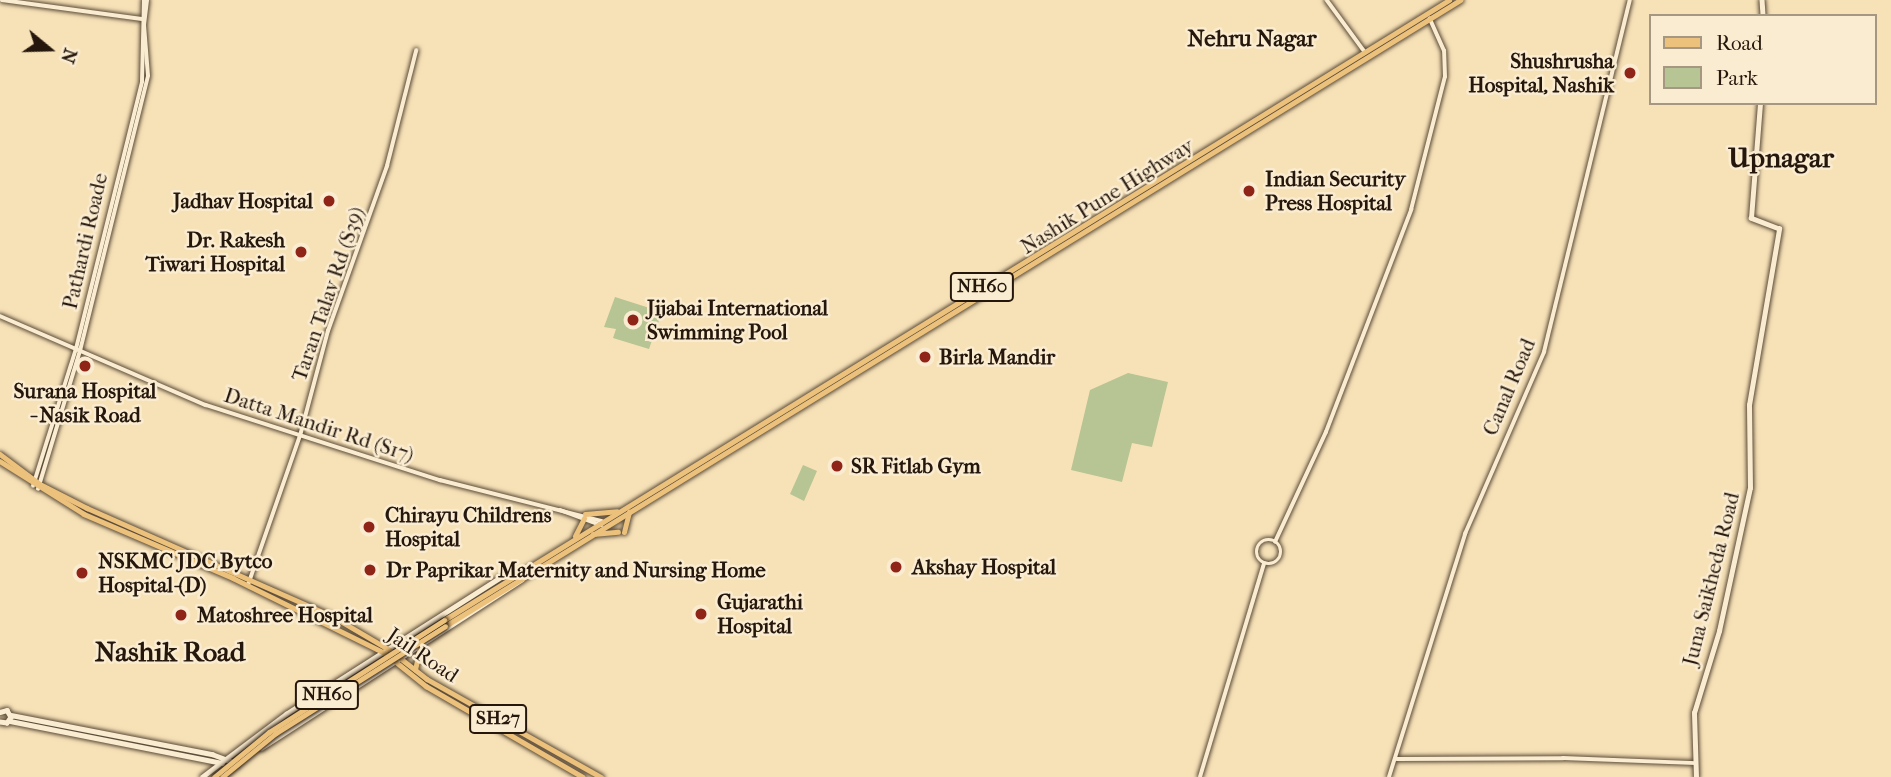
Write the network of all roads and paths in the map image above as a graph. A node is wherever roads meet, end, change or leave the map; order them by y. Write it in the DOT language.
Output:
graph roads {
  1 [pos="2,0"];
  2 [pos="146,0"];
  3 [pos="1327,0"];
  4 [pos="1449,0"];
  5 [pos="1460,0"];
  6 [pos="1630,0"];
  7 [pos="1429,17"];
  8 [pos="142,19"];
  9 [pos="416,51"];
  10 [pos="1365,52"];
  11 [pos="1760,105"];
  12 [pos="0,316"];
  13 [pos="78,350"];
  14 [pos="300,436"];
  15 [pos="0,454"];
  16 [pos="0,461"];
  17 [pos="36,485"];
  18 [pos="619,510"];
  19 [pos="628,512"];
  20 [pos="585,516"];
  21 [pos="603,524"];
  22 [pos="589,535"];
  23 [pos="573,538"];
  24 [pos="1275,542"];
  25 [pos="1264,563"];
  26 [pos="515,574"];
  27 [pos="523,577"];
  28 [pos="250,579"];
  29 [pos="248,585"];
  30 [pos="445,623"];
  31 [pos="420,647"];
  32 [pos="387,651"];
  33 [pos="399,661"];
  34 [pos="415,670"];
  35 [pos="1,710"];
  36 [pos="10,718"];
  37 [pos="0,722"];
  38 [pos="1396,759"];
  39 [pos="223,761"];
  40 [pos="1696,763"];
  41 [pos="238,767"];
  42 [pos="202,777"];
  43 [pos="214,777"];
  44 [pos="224,777"];
  45 [pos="583,777"];
  46 [pos="601,777"];
  47 [pos="1200,777"];
  48 [pos="1389,777"];
  49 [pos="1696,777"];
  1 -- 8 [label="street"];
  2 -- 8 [label="street, Pathardi Roade"];
  3 -- 10 [label="street"];
  4 -- 10 [label="highway, Nashik Pune Highway / NH60"];
  5 -- 7 [label="highway, Nashik Pune Highway / NH60"];
  6 -- 38 [label="street, Canal Road"];
  7 -- 10 [label="highway, Nashik Pune Highway / NH60"];
  7 -- 24 [label="street"];
  8 -- 13 [label="street, Pathardi Roade"];
  9 -- 14 [label="street, Taran Talav Rd (S39)"];
  10 -- 18 [label="highway, Nashik Pune Highway / NH60"];
  10 -- 19 [label="highway, Nashik Pune Highway / NH60"];
  11 -- 40 [label="main road, Juna Saikheda Road"];
  12 -- 13 [label="street, Datta Mandir Rd (S17)"];
  13 -- 14 [label="street, Datta Mandir Rd (S17)"];
  13 -- 17 [label="street, Pathardi Roade"];
  14 -- 20 [label="street, Datta Mandir Rd (S17)"];
  14 -- 28 [label="street, Taran Talav Rd (S39)"];
  15 -- 17 [label="main road, Jail Road"];
  16 -- 17 [label="main road"];
  17 -- 28 [label="main road, Jail Road"];
  17 -- 29 [label="main road, Jail Road"];
  18 -- 20 [label="highway"];
  18 -- 21 [label="highway, Nashik Pune Highway / NH60"];
  19 -- 21 [label="highway, Nashik Pune Highway / NH60"];
  19 -- 22 [label="highway"];
  20 -- 21 [label="street, Datta Mandir Rd (S17)"];
  20 -- 23 [label="highway"];
  21 -- 22 [label="highway, Nashik Pune Highway"];
  21 -- 23 [label="highway, Nashik Pune Highway / NH60"];
  22 -- 27 [label="highway, Nashik Pune Highway"];
  23 -- 26 [label="highway, Nashik Pune Highway / NH60"];
  24 -- 25 [label="street"];
  24 -- 25 [label="street"];
  25 -- 47 [label="street"];
  26 -- 30 [label="highway, Nashik Pune Highway"];
  26 -- 32 [label="main road"];
  27 -- 30 [label="highway, Nashik Pune Highway"];
  27 -- 31 [label="main road"];
  28 -- 29 [label="street, Taran Talav Rd (S39)"];
  28 -- 32 [label="main road, Jail Road"];
  29 -- 32 [label="main road, Jail Road"];
  30 -- 43 [label="highway, NH60, bridge"];
  30 -- 44 [label="highway, NH60, bridge"];
  31 -- 33 [label="main road"];
  31 -- 34 [label="main road"];
  32 -- 33 [label="main road, Jail Road / SH27"];
  32 -- 39 [label="main road"];
  33 -- 34 [label="main road, Jail Road / SH27"];
  33 -- 41 [label="main road"];
  33 -- 45 [label="main road, Jail Road / SH27"];
  34 -- 46 [label="main road, Jail Road / SH27"];
  35 -- 36 [label="main road"];
  36 -- 37 [label="main road"];
  36 -- 39 [label="main road"];
  38 -- 40 [label="street"];
  38 -- 48 [label="street, Canal Road"];
  39 -- 41 [label="main road"];
  39 -- 42 [label="main road"];
  40 -- 49 [label="main road, Juna Saikheda Road"];
  41 -- 44 [label="main road"];
}
